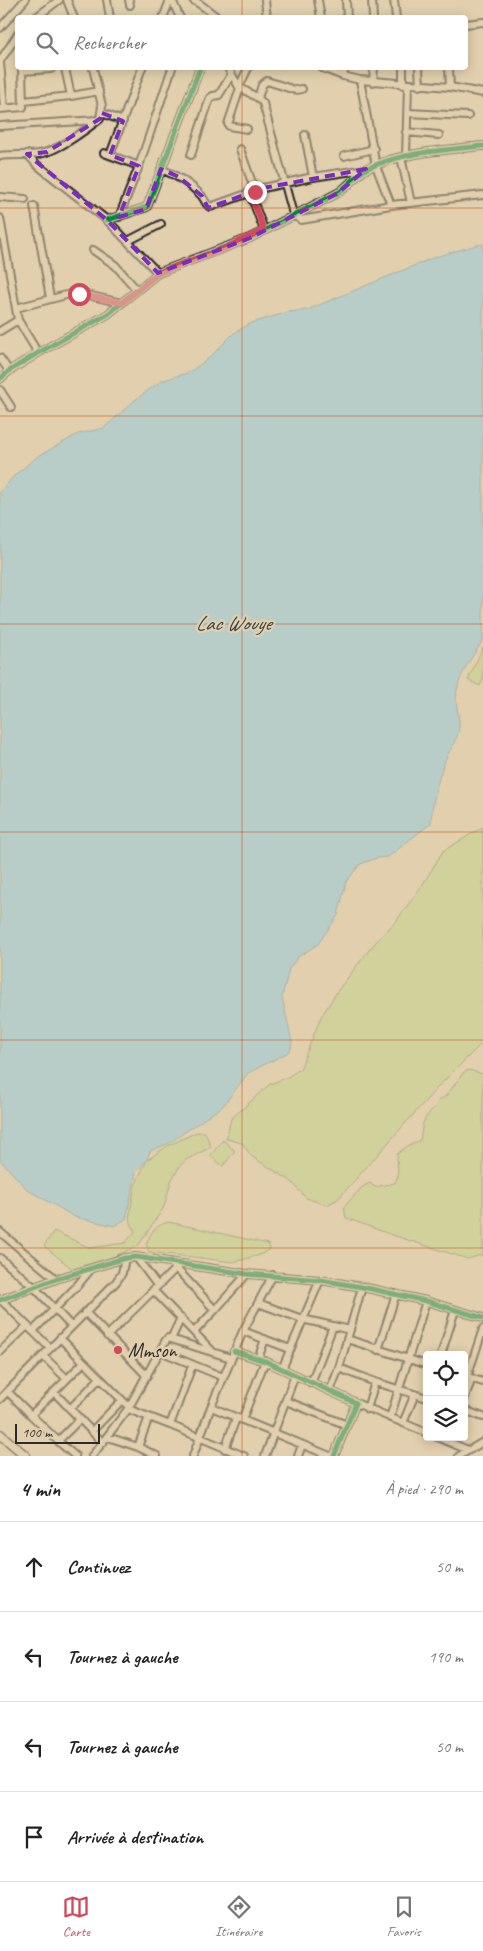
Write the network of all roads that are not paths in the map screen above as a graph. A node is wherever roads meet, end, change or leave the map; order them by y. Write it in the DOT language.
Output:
graph roads {
  1 [pos="26,0"];
  2 [pos="59,0"];
  3 [pos="67,0"];
  4 [pos="106,0"];
  5 [pos="171,0"];
  6 [pos="193,0"];
  7 [pos="265,0"];
  8 [pos="318,0"];
  9 [pos="346,0"];
  10 [pos="372,0"];
  11 [pos="394,0"];
  12 [pos="206,9"];
  13 [pos="39,15"];
  14 [pos="73,15"];
  15 [pos="109,15"];
  16 [pos="164,15"];
  17 [pos="178,15"];
  18 [pos="267,15"];
  19 [pos="320,15"];
  20 [pos="347,15"];
  21 [pos="373,15"];
  22 [pos="396,15"];
  23 [pos="483,22"];
  24 [pos="468,24"];
  25 [pos="0,28"];
  26 [pos="14,45"];
  27 [pos="0,61"];
  28 [pos="22,70"];
  29 [pos="65,70"];
  30 [pos="93,70"];
  31 [pos="141,70"];
  32 [pos="171,70"];
  33 [pos="200,70"];
  34 [pos="229,70"];
  35 [pos="247,70"];
  36 [pos="327,70"];
  37 [pos="344,70"];
  38 [pos="374,70"];
  39 [pos="403,70"];
  40 [pos="419,70"];
  41 [pos="449,70"];
  42 [pos="231,75"];
  43 [pos="343,76"];
  44 [pos="360,80"];
  45 [pos="374,82"];
  46 [pos="406,85"];
  47 [pos="420,86"];
  48 [pos="240,88"];
  49 [pos="450,88"];
  50 [pos="302,89"];
  51 [pos="99,91"];
  52 [pos="483,93"];
  53 [pos="71,96"];
  54 [pos="258,98"];
  55 [pos="24,101"];
  56 [pos="2,108"];
  57 [pos="408,113"];
  58 [pos="101,116"];
  59 [pos="468,116"];
  60 [pos="75,121"];
  61 [pos="123,121"];
  62 [pos="0,126"];
  63 [pos="247,129"];
  64 [pos="406,132"];
  65 [pos="77,135"];
  66 [pos="304,135"];
  67 [pos="439,135"];
  68 [pos="483,146"];
  69 [pos="240,149"];
  70 [pos="374,149"];
  71 [pos="27,154"];
  72 [pos="190,155"];
  73 [pos="0,156"];
  74 [pos="344,156"];
  75 [pos="403,156"];
  76 [pos="139,166"];
  77 [pos="376,166"];
  78 [pos="366,169"];
  79 [pos="161,170"];
  80 [pos="313,177"];
  81 [pos="284,183"];
  82 [pos="252,192"];
  83 [pos="483,195"];
  84 [pos="0,197"];
  85 [pos="25,199"];
  86 [pos="411,202"];
  87 [pos="391,205"];
  88 [pos="34,206"];
  89 [pos="293,214"];
  90 [pos="119,217"];
  91 [pos="107,220"];
  92 [pos="0,222"];
  93 [pos="161,224"];
  94 [pos="264,230"];
  95 [pos="128,241"];
  96 [pos="93,250"];
  97 [pos="158,273"];
  98 [pos="137,290"];
  99 [pos="50,298"];
  100 [pos="122,303"];
  101 [pos="16,308"];
  102 [pos="18,320"];
  103 [pos="0,331"];
  104 [pos="38,353"];
  105 [pos="0,358"];
  106 [pos="9,371"];
  107 [pos="0,379"];
  108 [pos="0,390"];
  109 [pos="11,408"];
  110 [pos="0,1232"];
  111 [pos="0,1258"];
  112 [pos="125,1258"];
  113 [pos="136,1258"];
  114 [pos="173,1265"];
  115 [pos="91,1269"];
  116 [pos="247,1274"];
  117 [pos="273,1275"];
  118 [pos="56,1279"];
  119 [pos="320,1280"];
  120 [pos="34,1287"];
  121 [pos="155,1287"];
  122 [pos="362,1287"];
  123 [pos="396,1294"];
  124 [pos="0,1299"];
  125 [pos="426,1301"];
  126 [pos="258,1303"];
  127 [pos="55,1309"];
  128 [pos="215,1310"];
  129 [pos="455,1310"];
  130 [pos="85,1312"];
  131 [pos="181,1318"];
  132 [pos="483,1318"];
  133 [pos="302,1319"];
  134 [pos="27,1326"];
  135 [pos="71,1326"];
  136 [pos="333,1326"];
  137 [pos="483,1329"];
  138 [pos="350,1330"];
  139 [pos="33,1331"];
  140 [pos="243,1331"];
  141 [pos="194,1332"];
  142 [pos="107,1336"];
  143 [pos="60,1338"];
  144 [pos="171,1339"];
  145 [pos="265,1339"];
  146 [pos="347,1339"];
  147 [pos="50,1348"];
  148 [pos="290,1349"];
  149 [pos="378,1350"];
  150 [pos="0,1351"];
  151 [pos="160,1351"];
  152 [pos="234,1351"];
  153 [pos="442,1351"];
  154 [pos="213,1352"];
  155 [pos="43,1356"];
  156 [pos="231,1358"];
  157 [pos="258,1358"];
  158 [pos="408,1360"];
  159 [pos="265,1361"];
  160 [pos="84,1362"];
  161 [pos="423,1364"];
  162 [pos="192,1366"];
  163 [pos="339,1368"];
  164 [pos="282,1369"];
  165 [pos="295,1375"];
  166 [pos="147,1376"];
  167 [pos="223,1377"];
  168 [pos="468,1377"];
  169 [pos="100,1378"];
  170 [pos="67,1380"];
  171 [pos="311,1382"];
  172 [pos="375,1382"];
  173 [pos="483,1382"];
  174 [pos="399,1389"];
  175 [pos="330,1391"];
  176 [pos="8,1392"];
  177 [pos="54,1392"];
  178 [pos="415,1394"];
  179 [pos="423,1397"];
  180 [pos="0,1399"];
  181 [pos="122,1400"];
  182 [pos="286,1401"];
  183 [pos="356,1403"];
  184 [pos="211,1407"];
  185 [pos="128,1408"];
  186 [pos="367,1408"];
  187 [pos="70,1409"];
  188 [pos="468,1411"];
  189 [pos="31,1415"];
  190 [pos="149,1417"];
  191 [pos="483,1417"];
  192 [pos="390,1418"];
  193 [pos="80,1419"];
  194 [pos="239,1419"];
  195 [pos="403,1423"];
  196 [pos="170,1425"];
  197 [pos="347,1425"];
  198 [pos="92,1431"];
  199 [pos="423,1431"];
  200 [pos="0,1434"];
  201 [pos="274,1434"];
  202 [pos="200,1438"];
  203 [pos="106,1440"];
  204 [pos="58,1441"];
  205 [pos="446,1441"];
  206 [pos="483,1442"];
  207 [pos="302,1445"];
  208 [pos="138,1447"];
  209 [pos="225,1449"];
  210 [pos="468,1450"];
  211 [pos="26,1456"];
  212 [pos="75,1456"];
  213 [pos="92,1456"];
  214 [pos="157,1456"];
  215 [pos="193,1456"];
  216 [pos="244,1456"];
  217 [pos="265,1456"];
  218 [pos="298,1456"];
  219 [pos="330,1456"];
  220 [pos="334,1456"];
  221 [pos="459,1456"];
  1 -- 25 [label="street"];
  2 -- 13 [label="street"];
  3 -- 14 [label="street"];
  4 -- 15 [label="street"];
  5 -- 16 [label="street"];
  5 -- 17 [label="street"];
  6 -- 12 [label="street"];
  7 -- 18 [label="street"];
  8 -- 19 [label="street"];
  9 -- 20 [label="street"];
  10 -- 21 [label="street"];
  11 -- 22 [label="street"];
  23 -- 24 [label="street"];
  26 -- 27 [label="street"];
  27 -- 56 [label="street"];
  28 -- 55 [label="street"];
  29 -- 53 [label="street"];
  30 -- 51 [label="street"];
  31 -- 61 [label="street"];
  32 -- 76 [label="street"];
  33 -- 79 [label="street"];
  34 -- 42 [label="street"];
  35 -- 48 [label="street"];
  36 -- 43 [label="street"];
  37 -- 43 [label="street"];
  38 -- 45 [label="street"];
  39 -- 46 [label="street"];
  40 -- 47 [label="street"];
  41 -- 49 [label="street"];
  42 -- 48 [label="street"];
  42 -- 72 [label="street"];
  43 -- 44 [label="street"];
  44 -- 45 [label="street"];
  44 -- 70 [label="street"];
  45 -- 46 [label="street"];
  46 -- 47 [label="street"];
  46 -- 57 [label="street"];
  47 -- 49 [label="street"];
  48 -- 54 [label="street"];
  48 -- 63 [label="street"];
  49 -- 52 [label="street"];
  50 -- 54 [label="street"];
  51 -- 53 [label="street"];
  51 -- 58 [label="street"];
  53 -- 55 [label="street"];
  54 -- 81 [label="street"];
  55 -- 56 [label="street"];
  57 -- 59 [label="street"];
  57 -- 64 [label="street"];
  58 -- 60 [label="street"];
  58 -- 61 [label="street"];
  58 -- 65 [label="street"];
  60 -- 62 [label="street"];
  60 -- 65 [label="street"];
  61 -- 76 [label="street"];
  64 -- 67 [label="street"];
  64 -- 75 [label="street"];
  65 -- 71 [label="street"];
  66 -- 80 [label="street"];
  68 -- 75 [label="street"];
  69 -- 82 [label="street"];
  70 -- 74 [label="street"];
  70 -- 77 [label="street"];
  71 -- 73 [label="street"];
  71 -- 91 [label="street"];
  75 -- 77 [label="street"];
  75 -- 86 [label="street"];
  76 -- 90 [label="street"];
  77 -- 78 [label="street"];
  77 -- 87 [label="street"];
  78 -- 80 [label="street"];
  78 -- 89 [label="street"];
  79 -- 82 [label="street"];
  79 -- 90 [label="street"];
  80 -- 81 [label="street"];
  81 -- 82 [label="street"];
  81 -- 89 [label="street"];
  82 -- 94 [label="street"];
  83 -- 86 [label="street"];
  84 -- 85 [label="street"];
  86 -- 87 [label="street"];
  87 -- 89 [label="street"];
  88 -- 99 [label="street"];
  89 -- 94 [label="street"];
  90 -- 91 [label="street"];
  91 -- 95 [label="street"];
  92 -- 101 [label="street"];
  93 -- 95 [label="street"];
  94 -- 97 [label="street"];
  95 -- 97 [label="street"];
  96 -- 98 [label="street"];
  97 -- 98 [label="street"];
  98 -- 100 [label="street"];
  99 -- 100 [label="street"];
  99 -- 101 [label="street"];
  100 -- 104 [label="street"];
  101 -- 102 [label="street"];
  102 -- 103 [label="street"];
  102 -- 104 [label="street"];
  104 -- 106 [label="street"];
  105 -- 106 [label="street"];
  106 -- 107 [label="street"];
  108 -- 109 [label="street"];
  110 -- 118 [label="street"];
  111 -- 120 [label="street"];
  112 -- 113 [label="street"];
  112 -- 115 [label="street"];
  112 -- 130 [label="street"];
  113 -- 114 [label="street"];
  113 -- 121 [label="street"];
  114 -- 116 [label="street"];
  114 -- 121 [label="street"];
  114 -- 128 [label="street"];
  115 -- 118 [label="street"];
  115 -- 127 [label="street"];
  116 -- 117 [label="street"];
  116 -- 128 [label="street"];
  117 -- 119 [label="street"];
  117 -- 126 [label="street"];
  118 -- 120 [label="street"];
  119 -- 122 [label="street"];
  119 -- 133 [label="street"];
  120 -- 124 [label="street"];
  120 -- 127 [label="street"];
  121 -- 131 [label="street"];
  121 -- 142 [label="street"];
  122 -- 123 [label="street"];
  122 -- 138 [label="street"];
  123 -- 125 [label="street"];
  123 -- 149 [label="street"];
  124 -- 134 [label="street"];
  125 -- 129 [label="street"];
  125 -- 158 [label="street"];
  126 -- 133 [label="street"];
  126 -- 140 [label="street"];
  127 -- 135 [label="street"];
  127 -- 139 [label="street"];
  128 -- 141 [label="street"];
  129 -- 132 [label="street"];
  129 -- 153 [label="street"];
  130 -- 135 [label="street"];
  130 -- 142 [label="street"];
  131 -- 141 [label="street"];
  131 -- 144 [label="street"];
  133 -- 136 [label="street"];
  133 -- 148 [label="street"];
  134 -- 139 [label="street"];
  134 -- 150 [label="street"];
  135 -- 143 [label="street"];
  136 -- 138 [label="street"];
  136 -- 171 [label="street"];
  137 -- 168 [label="street"];
  138 -- 146 [label="street"];
  139 -- 147 [label="street"];
  140 -- 145 [label="street"];
  140 -- 152 [label="street"];
  141 -- 154 [label="street"];
  142 -- 166 [label="street"];
  143 -- 147 [label="street"];
  143 -- 160 [label="street"];
  144 -- 151 [label="street"];
  144 -- 154 [label="street"];
  145 -- 148 [label="street"];
  145 -- 157 [label="street"];
  146 -- 149 [label="street"];
  146 -- 163 [label="street"];
  147 -- 155 [label="street"];
  148 -- 164 [label="street"];
  149 -- 158 [label="street"];
  151 -- 162 [label="street"];
  151 -- 166 [label="street"];
  152 -- 156 [label="street"];
  152 -- 157 [label="street"];
  154 -- 156 [label="street"];
  155 -- 170 [label="street"];
  155 -- 176 [label="street"];
  156 -- 167 [label="street"];
  157 -- 159 [label="street"];
  158 -- 161 [label="street"];
  158 -- 174 [label="street"];
  159 -- 164 [label="street"];
  159 -- 194 [label="street"];
  160 -- 169 [label="street"];
  160 -- 170 [label="street"];
  162 -- 167 [label="street"];
  162 -- 196 [label="street"];
  163 -- 172 [label="street"];
  163 -- 175 [label="street"];
  164 -- 165 [label="street"];
  165 -- 171 [label="street"];
  165 -- 182 [label="street"];
  166 -- 185 [label="street"];
  167 -- 184 [label="street"];
  168 -- 173 [label="street"];
  169 -- 181 [label="street"];
  169 -- 187 [label="street"];
  170 -- 177 [label="street"];
  171 -- 175 [label="street"];
  172 -- 174 [label="street"];
  172 -- 186 [label="street"];
  174 -- 178 [label="street"];
  174 -- 192 [label="street"];
  175 -- 183 [label="street"];
  176 -- 180 [label="street"];
  176 -- 189 [label="street"];
  177 -- 187 [label="street"];
  177 -- 189 [label="street"];
  178 -- 179 [label="street"];
  178 -- 195 [label="street"];
  181 -- 185 [label="street"];
  181 -- 198 [label="street"];
  182 -- 197 [label="street"];
  182 -- 201 [label="street"];
  183 -- 186 [label="street"];
  183 -- 197 [label="street"];
  184 -- 194 [label="street"];
  184 -- 202 [label="street"];
  185 -- 190 [label="street"];
  185 -- 203 [label="street"];
  186 -- 192 [label="street"];
  187 -- 193 [label="street"];
  188 -- 191 [label="street"];
  189 -- 204 [label="street"];
  190 -- 196 [label="street"];
  190 -- 208 [label="street"];
  192 -- 195 [label="street"];
  193 -- 198 [label="street"];
  193 -- 204 [label="street"];
  194 -- 201 [label="street"];
  194 -- 209 [label="street"];
  195 -- 199 [label="street"];
  196 -- 202 [label="street"];
  197 -- 220 [label="street"];
  198 -- 203 [label="street"];
  200 -- 211 [label="main road"];
  201 -- 207 [label="street"];
  201 -- 217 [label="street"];
  202 -- 209 [label="street"];
  202 -- 215 [label="street"];
  203 -- 208 [label="street"];
  203 -- 213 [label="street"];
  204 -- 212 [label="street"];
  205 -- 210 [label="street"];
  206 -- 210 [label="street"];
  207 -- 218 [label="street"];
  207 -- 219 [label="street"];
  208 -- 214 [label="street"];
  209 -- 216 [label="street"];
  210 -- 221 [label="street"];
}
